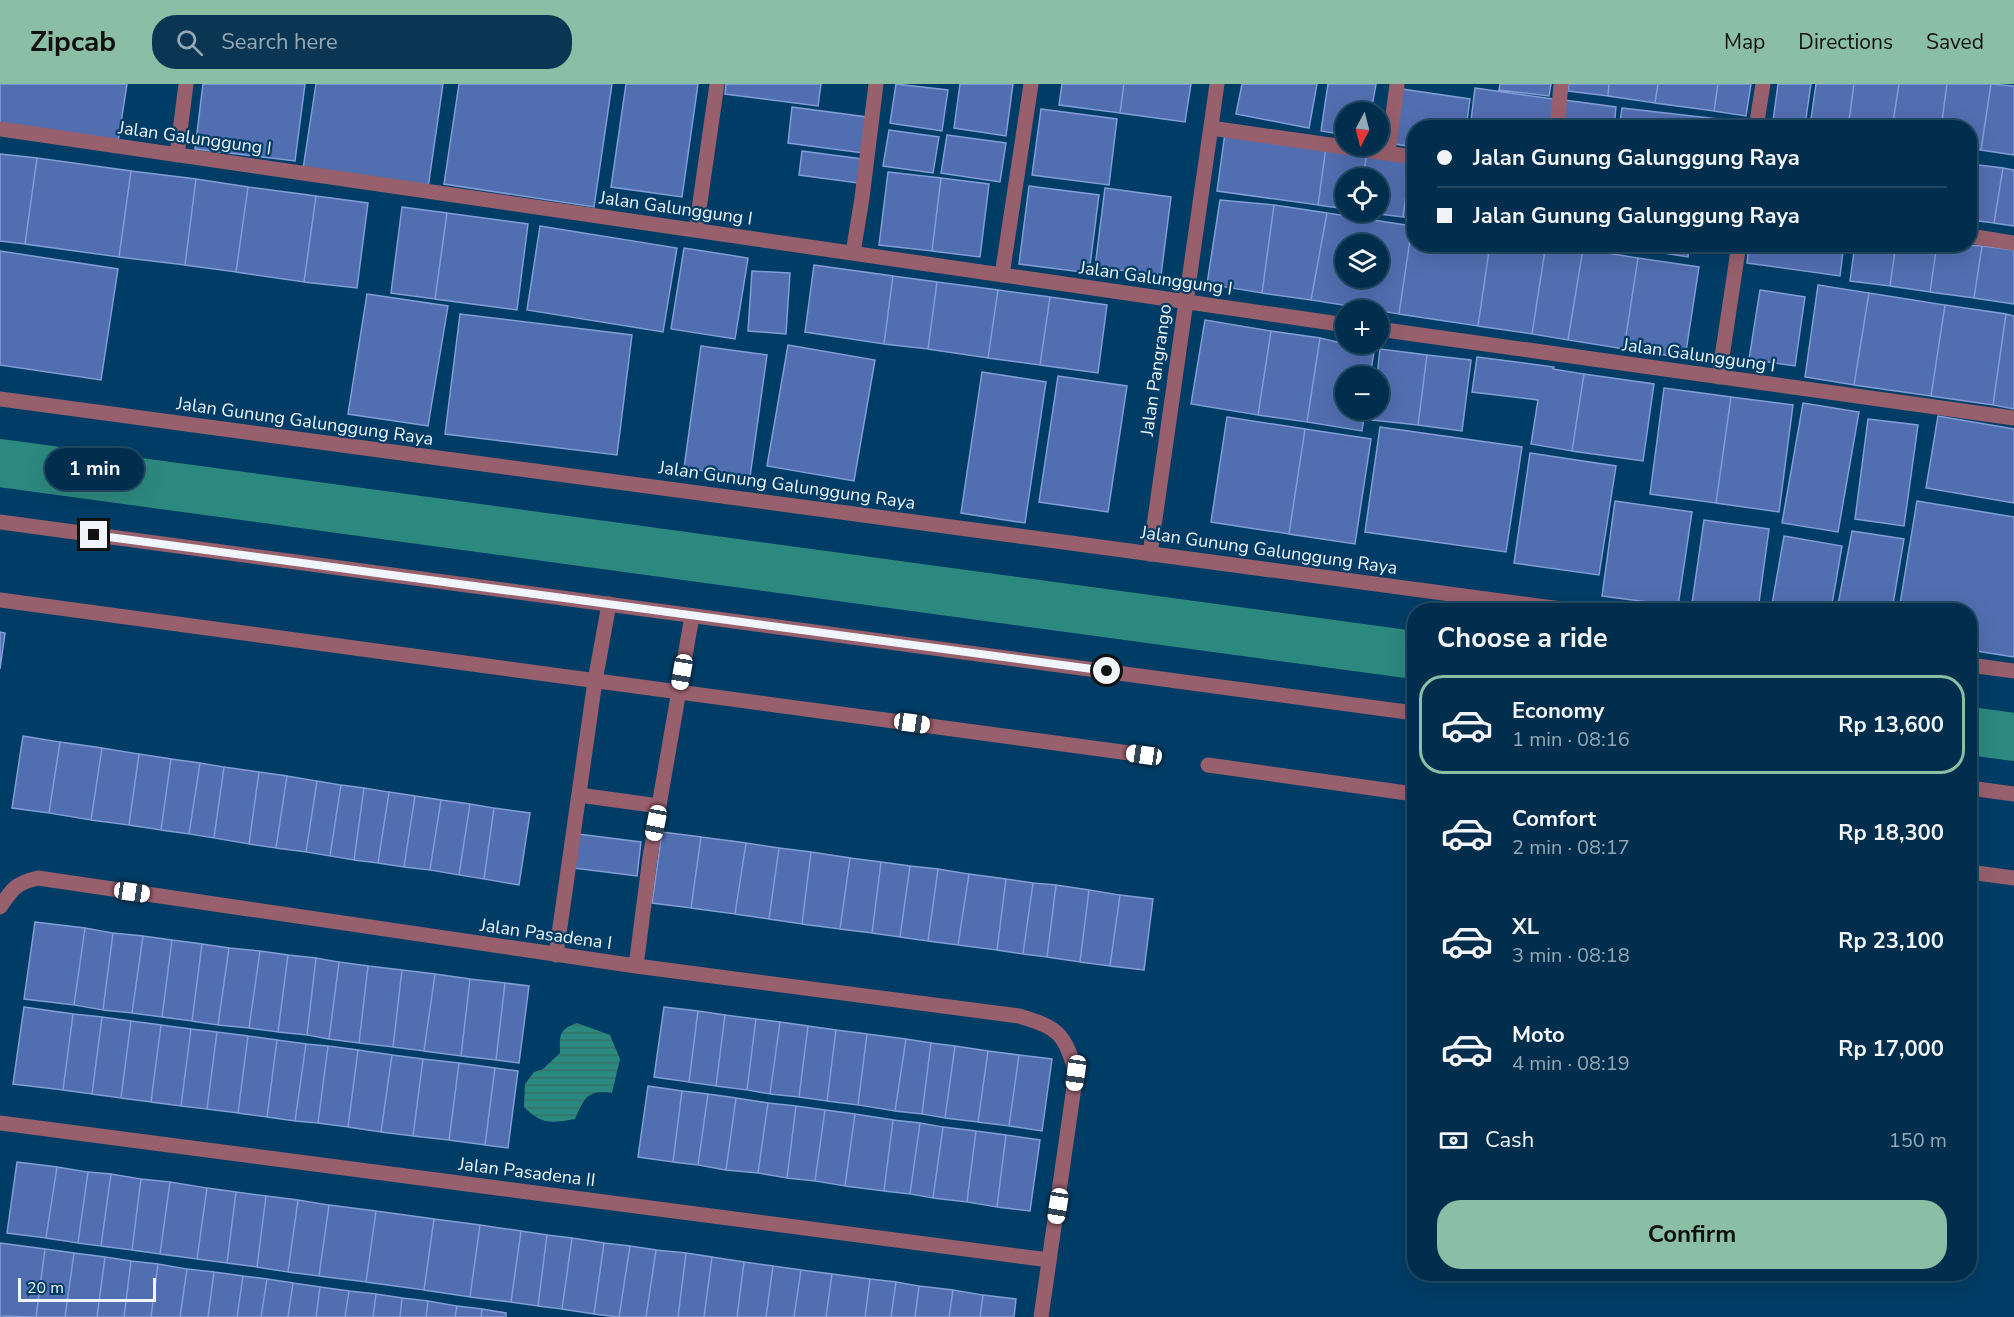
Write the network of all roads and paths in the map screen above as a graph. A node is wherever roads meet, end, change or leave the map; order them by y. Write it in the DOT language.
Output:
graph roads {
  1 [pos="186,84"];
  2 [pos="717,84"];
  3 [pos="876,84"];
  4 [pos="1031,84"];
  5 [pos="1217,84"];
  6 [pos="1397,84"];
  7 [pos="1561,84"];
  8 [pos="1763,84"];
  9 [pos="1558,120"];
  10 [pos="1757,120"];
  11 [pos="1211,128"];
  12 [pos="0,129"];
  13 [pos="1389,145"];
  14 [pos="1335,146"];
  15 [pos="1389,153"];
  16 [pos="177,155"];
  17 [pos="1407,156"];
  18 [pos="696,230"];
  19 [pos="1977,237"];
  20 [pos="2014,243"];
  21 [pos="1738,252"];
  22 [pos="853,253"];
  23 [pos="1002,274"];
  24 [pos="1185,302"];
  25 [pos="1335,322"];
  26 [pos="1389,331"];
  27 [pos="1719,377"];
  28 [pos="0,399"];
  29 [pos="2014,418"];
  30 [pos="0,522"];
  31 [pos="1150,554"];
  32 [pos="0,600"];
  33 [pos="1517,603"];
  34 [pos="609,604"];
  35 [pos="692,616"];
  36 [pos="1977,666"];
  37 [pos="2014,671"];
  38 [pos="595,681"];
  39 [pos="679,691"];
  40 [pos="1407,711"];
  41 [pos="1144,755"];
  42 [pos="1208,765"];
  43 [pos="1977,789"];
  44 [pos="1407,793"];
  45 [pos="2014,794"];
  46 [pos="579,795"];
  47 [pos="659,806"];
  48 [pos="1977,873"];
  49 [pos="2014,878"];
  50 [pos="0,907"];
  51 [pos="556,955"];
  52 [pos="636,966"];
  53 [pos="0,1123"];
  54 [pos="1049,1260"];
  55 [pos="1041,1317"];
  1 -- 16 [label="street"];
  2 -- 18 [label="street"];
  3 -- 22 [label="street"];
  4 -- 23 [label="street"];
  5 -- 11 [label="street, Jalan Pangrango"];
  6 -- 13 [label="street"];
  7 -- 9 [label="street"];
  8 -- 10 [label="street"];
  11 -- 14 [label="street"];
  11 -- 24 [label="street, Jalan Pangrango"];
  12 -- 16 [label="street, Jalan Galunggung I"];
  15 -- 17 [label="street"];
  16 -- 18 [label="street, Jalan Galunggung I"];
  18 -- 22 [label="street, Jalan Galunggung I"];
  19 -- 20 [label="street"];
  21 -- 27 [label="street"];
  22 -- 23 [label="street, Jalan Galunggung I"];
  23 -- 24 [label="street, Jalan Galunggung I"];
  24 -- 25 [label="street, Jalan Galunggung I"];
  24 -- 31 [label="street, Jalan Pangrango"];
  26 -- 27 [label="street, Jalan Galunggung I"];
  27 -- 29 [label="street, Jalan Galunggung I"];
  28 -- 31 [label="street, Jalan Gunung Galunggung Raya"];
  30 -- 34 [label="street"];
  31 -- 33 [label="street, Jalan Gunung Galunggung Raya"];
  32 -- 38 [label="street"];
  34 -- 35 [label="street"];
  34 -- 38 [label="street"];
  35 -- 39 [label="street"];
  35 -- 40 [label="street"];
  36 -- 37 [label="street"];
  38 -- 39 [label="street"];
  38 -- 46 [label="street"];
  39 -- 41 [label="street"];
  39 -- 47 [label="street"];
  42 -- 44 [label="street"];
  43 -- 45 [label="street"];
  46 -- 47 [label="street"];
  46 -- 51 [label="street"];
  47 -- 52 [label="street"];
  48 -- 49 [label="street"];
  50 -- 51 [label="street, Jalan Pasadena I"];
  51 -- 52 [label="street, Jalan Pasadena I"];
  52 -- 54 [label="street, Jalan Pasadena I"];
  53 -- 54 [label="street, Jalan Pasadena II"];
  54 -- 55 [label="street"];
}
